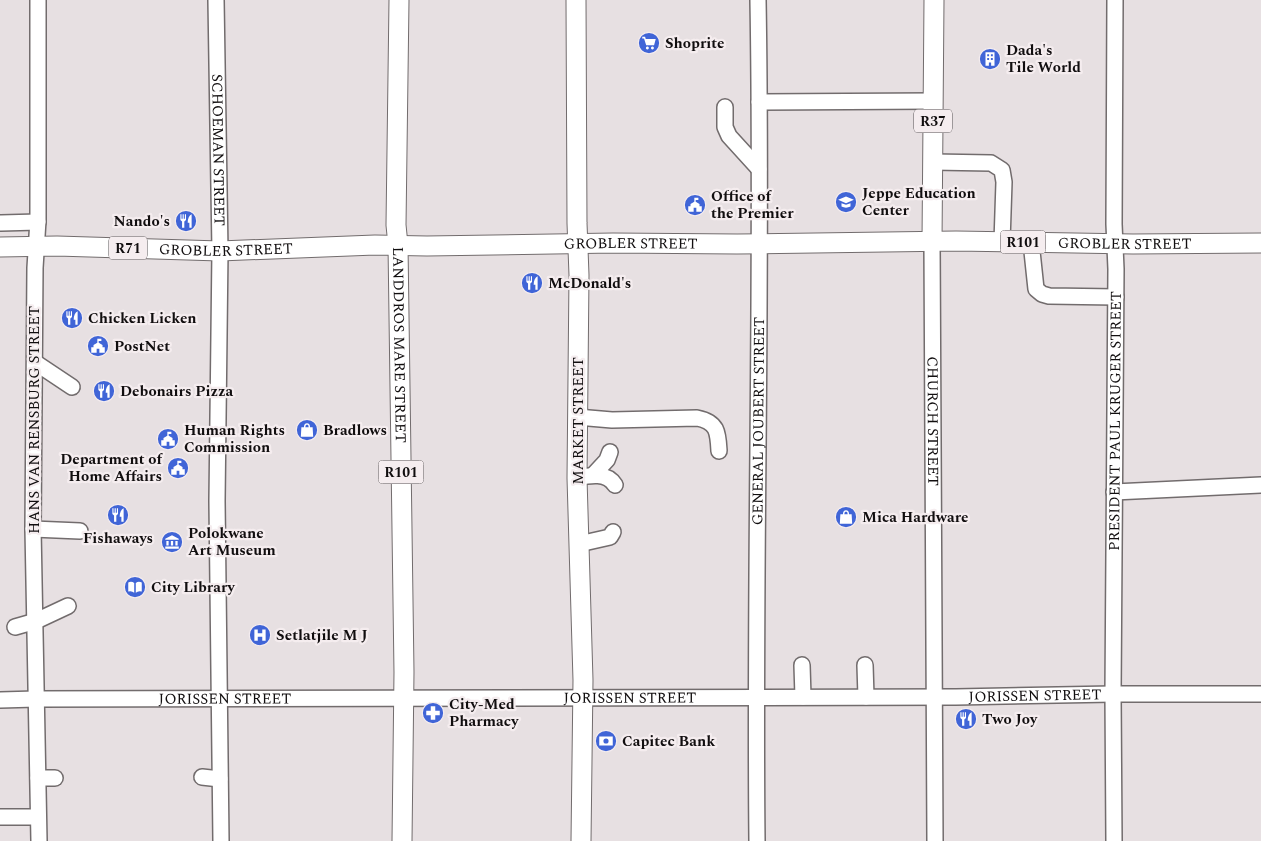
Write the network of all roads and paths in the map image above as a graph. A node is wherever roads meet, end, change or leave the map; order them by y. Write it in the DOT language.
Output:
graph roads {
  1 [pos="38,0"];
  2 [pos="216,0"];
  3 [pos="399,0"];
  4 [pos="576,0"];
  5 [pos="758,0"];
  6 [pos="934,0"];
  7 [pos="1115,0"];
  8 [pos="933,101"];
  9 [pos="759,102"];
  10 [pos="725,107"];
  11 [pos="933,162"];
  12 [pos="760,169"];
  13 [pos="38,222"];
  14 [pos="0,223"];
  15 [pos="932,242"];
  16 [pos="1002,242"];
  17 [pos="1031,242"];
  18 [pos="759,243"];
  19 [pos="1261,243"];
  20 [pos="578,244"];
  21 [pos="1115,244"];
  22 [pos="398,245"];
  23 [pos="1,247"];
  24 [pos="36,247"];
  25 [pos="220,251"];
  26 [pos="1116,298"];
  27 [pos="36,363"];
  28 [pos="72,387"];
  29 [pos="578,417"];
  30 [pos="720,451"];
  31 [pos="610,452"];
  32 [pos="586,476"];
  33 [pos="615,485"];
  34 [pos="1261,485"];
  35 [pos="1114,492"];
  36 [pos="33,529"];
  37 [pos="80,531"];
  38 [pos="613,532"];
  39 [pos="579,544"];
  40 [pos="68,606"];
  41 [pos="36,621"];
  42 [pos="15,627"];
  43 [pos="865,664"];
  44 [pos="802,665"];
  45 [pos="1113,694"];
  46 [pos="1261,694"];
  47 [pos="756,697"];
  48 [pos="804,697"];
  49 [pos="866,697"];
  50 [pos="934,697"];
  51 [pos="36,698"];
  52 [pos="220,698"];
  53 [pos="583,698"];
  54 [pos="403,699"];
  55 [pos="0,700"];
  56 [pos="202,777"];
  57 [pos="38,778"];
  58 [pos="54,778"];
  59 [pos="220,779"];
  60 [pos="0,817"];
  61 [pos="38,817"];
  62 [pos="39,841"];
  63 [pos="221,841"];
  64 [pos="402,841"];
  65 [pos="581,841"];
  66 [pos="757,841"];
  67 [pos="935,841"];
  68 [pos="1114,841"];
  1 -- 13 [label="street, HANS VAN RENSBURG STREET"];
  2 -- 25 [label="street, SCHOEMAN STREET"];
  3 -- 22 [label="main road, LANDDROS MARE STREET / R101"];
  4 -- 20 [label="main road, MARKET STREET"];
  5 -- 9 [label="street, GENERAL JOUBERT STREET"];
  6 -- 8 [label="main road, CHURCH STREET / R37"];
  7 -- 21 [label="street, PRESIDENT PAUL KRUGER STREET"];
  8 -- 9 [label="street"];
  8 -- 11 [label="main road, CHURCH STREET / R37"];
  9 -- 12 [label="street, GENERAL JOUBERT STREET"];
  10 -- 12 [label="street"];
  11 -- 15 [label="main road, CHURCH STREET / R37"];
  11 -- 16 [label="street"];
  12 -- 18 [label="street, GENERAL JOUBERT STREET"];
  13 -- 14 [label="street"];
  13 -- 24 [label="street, HANS VAN RENSBURG STREET"];
  14 -- 23 [label="street"];
  15 -- 16 [label="main road, GROBLER STREET / R101"];
  15 -- 18 [label="main road, GROBLER STREET / R101"];
  15 -- 50 [label="street, CHURCH STREET"];
  16 -- 17 [label="main road, GROBLER STREET / R101"];
  17 -- 21 [label="main road, GROBLER STREET / R101"];
  17 -- 26 [label="street"];
  18 -- 20 [label="main road, GROBLER STREET / R101"];
  18 -- 47 [label="street, GENERAL JOUBERT STREET"];
  19 -- 21 [label="main road, GROBLER STREET / R101"];
  20 -- 22 [label="main road, GROBLER STREET / R71"];
  20 -- 29 [label="main road, MARKET STREET"];
  21 -- 26 [label="street, PRESIDENT PAUL KRUGER STREET"];
  22 -- 25 [label="main road, GROBLER STREET / R71"];
  22 -- 54 [label="main road, LANDDROS MARE STREET / R101"];
  23 -- 24 [label="main road, GROBLER STREET / R71"];
  24 -- 25 [label="main road, GROBLER STREET / R71"];
  24 -- 27 [label="street, HANS VAN RENSBURG STREET"];
  25 -- 52 [label="street, SCHOEMAN STREET"];
  26 -- 35 [label="street, PRESIDENT PAUL KRUGER STREET"];
  27 -- 28 [label="street"];
  27 -- 36 [label="street, HANS VAN RENSBURG STREET"];
  29 -- 30 [label="street"];
  29 -- 32 [label="main road, MARKET STREET"];
  31 -- 32 [label="street"];
  32 -- 33 [label="street"];
  32 -- 39 [label="main road, MARKET STREET"];
  34 -- 35 [label="street"];
  35 -- 45 [label="street, PRESIDENT PAUL KRUGER STREET"];
  36 -- 37 [label="street"];
  36 -- 41 [label="street, HANS VAN RENSBURG STREET"];
  38 -- 39 [label="street"];
  39 -- 53 [label="main road, MARKET STREET"];
  40 -- 41 [label="street"];
  41 -- 42 [label="street"];
  41 -- 51 [label="street, HANS VAN RENSBURG STREET"];
  43 -- 49 [label="street"];
  44 -- 48 [label="street"];
  45 -- 46 [label="street, JORISSEN STREET"];
  45 -- 50 [label="street, JORISSEN STREET"];
  45 -- 68 [label="street, PRESIDENT PAUL KRUGER STREET"];
  47 -- 48 [label="street, JORISSEN STREET"];
  47 -- 53 [label="street, JORISSEN STREET"];
  47 -- 66 [label="street, GENERAL JOUBERT STREET"];
  48 -- 49 [label="street, JORISSEN STREET"];
  49 -- 50 [label="street, JORISSEN STREET"];
  50 -- 67 [label="street, CHURCH STREET"];
  51 -- 52 [label="street, JORISSEN STREET"];
  51 -- 55 [label="street, JORISSEN STREET"];
  51 -- 57 [label="street, HANS VAN RENSBURG STREET"];
  52 -- 54 [label="street, JORISSEN STREET"];
  52 -- 59 [label="street, SCHOEMAN STREET"];
  53 -- 54 [label="street, JORISSEN STREET"];
  53 -- 65 [label="main road, MARKET STREET"];
  54 -- 64 [label="main road, LANDDROS MARE STREET / R101"];
  56 -- 59 [label="street"];
  57 -- 58 [label="street"];
  57 -- 61 [label="street, HANS VAN RENSBURG STREET"];
  59 -- 63 [label="street, SCHOEMAN STREET"];
  60 -- 61 [label="street"];
  61 -- 62 [label="street, HANS VAN RENSBURG STREET"];
}
